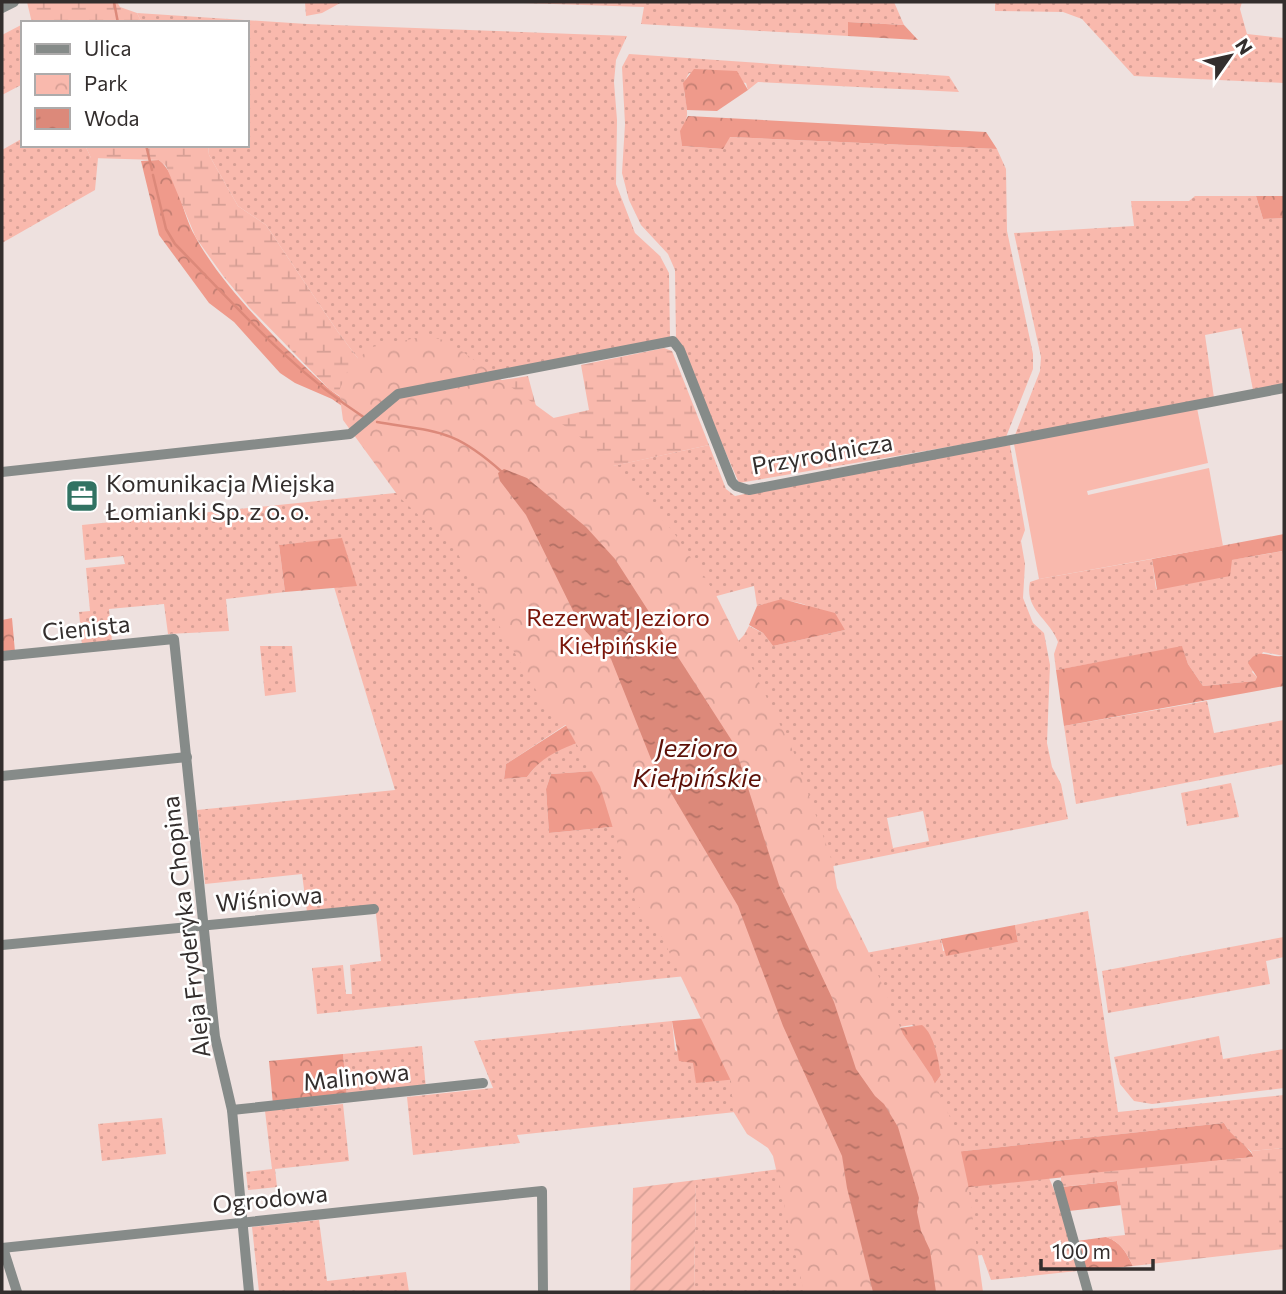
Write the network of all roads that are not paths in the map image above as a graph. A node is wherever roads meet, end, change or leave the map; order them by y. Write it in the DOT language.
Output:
graph roads {
  1 [pos="14,2"];
  2 [pos="2,8"];
  3 [pos="1284,388"];
  4 [pos="2,472"];
  5 [pos="174,639"];
  6 [pos="2,656"];
  7 [pos="187,757"];
  8 [pos="2,776"];
  9 [pos="373,909"];
  10 [pos="204,925"];
  11 [pos="2,945"];
  12 [pos="483,1083"];
  13 [pos="232,1110"];
  14 [pos="1058,1185"];
  15 [pos="243,1222"];
  16 [pos="3,1248"];
  17 [pos="17,1292"];
  18 [pos="249,1292"];
  19 [pos="542,1292"];
  20 [pos="1088,1292"];
  1 -- 2 [label="street"];
  3 -- 4 [label="street, Przyrodnicza"];
  5 -- 6 [label="street, Cienista"];
  5 -- 7 [label="street, Aleja Fryderyka Chopina"];
  7 -- 8 [label="street"];
  7 -- 10 [label="street, Aleja Fryderyka Chopina"];
  9 -- 10 [label="street, Wiśniowa"];
  10 -- 11 [label="street, Wiśniowa"];
  10 -- 13 [label="street, Aleja Fryderyka Chopina"];
  12 -- 13 [label="street, Malinowa"];
  13 -- 15 [label="street, Aleja Fryderyka Chopina"];
  14 -- 20 [label="street"];
  15 -- 16 [label="street, Ogrodowa"];
  15 -- 18 [label="street, Aleja Fryderyka Chopina"];
  15 -- 19 [label="street, Ogrodowa"];
  16 -- 17 [label="street"];
}
